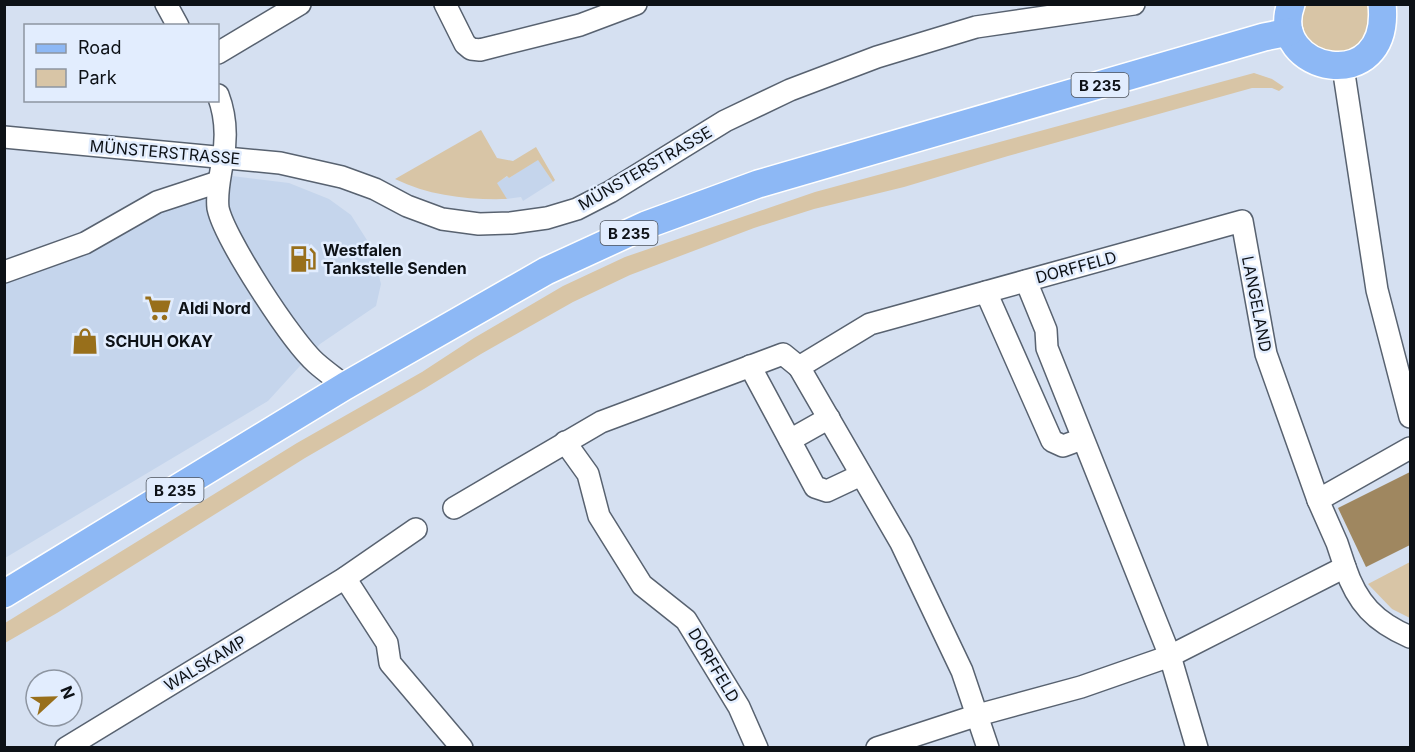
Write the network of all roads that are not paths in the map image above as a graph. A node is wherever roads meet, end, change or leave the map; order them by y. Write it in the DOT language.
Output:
graph roads {
  1 [pos="166,4"];
  2 [pos="300,4"];
  3 [pos="445,4"];
  4 [pos="636,4"];
  5 [pos="1134,4"];
  6 [pos="1291,4"];
  7 [pos="1382,5"];
  8 [pos="177,24"];
  9 [pos="1289,32"];
  10 [pos="219,52"];
  11 [pos="1342,67"];
  12 [pos="219,98"];
  13 [pos="4,137"];
  14 [pos="223,158"];
  15 [pos="218,182"];
  16 [pos="1126,253"];
  17 [pos="4,272"];
  18 [pos="1026,281"];
  19 [pos="986,292"];
  20 [pos="1047,348"];
  21 [pos="1016,362"];
  22 [pos="750,366"];
  23 [pos="798,367"];
  24 [pos="345,386"];
  25 [pos="1410,417"];
  26 [pos="829,418"];
  27 [pos="1082,439"];
  28 [pos="790,440"];
  29 [pos="565,442"];
  30 [pos="1410,448"];
  31 [pos="861,475"];
  32 [pos="1318,500"];
  33 [pos="454,508"];
  34 [pos="416,529"];
  35 [pos="1345,567"];
  36 [pos="345,578"];
  37 [pos="4,594"];
  38 [pos="1410,636"];
  39 [pos="1170,656"];
  40 [pos="978,715"];
  41 [pos="453,745"];
  42 [pos="66,747"];
  43 [pos="757,747"];
  44 [pos="877,747"];
  45 [pos="988,747"];
  46 [pos="1197,747"];
  1 -- 8 [label="street"];
  2 -- 10 [label="street"];
  3 -- 4 [label="street"];
  5 -- 14 [label="street, MÜNSTERSTRASSE"];
  6 -- 9 [label="main road"];
  7 -- 11 [label="main road"];
  9 -- 11 [label="main road"];
  9 -- 24 [label="main road, B 235"];
  11 -- 25 [label="street"];
  12 -- 14 [label="street"];
  13 -- 14 [label="street, MÜNSTERSTRASSE"];
  14 -- 15 [label="street"];
  15 -- 17 [label="street"];
  15 -- 24 [label="street"];
  16 -- 18 [label="street, DORFFELD"];
  16 -- 32 [label="street, LANGELAND"];
  18 -- 19 [label="street, DORFFELD"];
  18 -- 20 [label="street, DORFFELD"];
  19 -- 21 [label="street"];
  19 -- 23 [label="street, DORFFELD"];
  20 -- 21 [label="street"];
  20 -- 27 [label="street, DORFFELD"];
  21 -- 27 [label="street"];
  22 -- 23 [label="street"];
  22 -- 28 [label="street"];
  22 -- 29 [label="street"];
  23 -- 26 [label="street"];
  24 -- 37 [label="main road, B 235"];
  26 -- 28 [label="street"];
  26 -- 31 [label="street"];
  27 -- 39 [label="street, DORFFELD"];
  28 -- 31 [label="street"];
  29 -- 33 [label="street"];
  29 -- 43 [label="street, DORFFELD"];
  30 -- 32 [label="street"];
  31 -- 40 [label="street"];
  32 -- 35 [label="street, LANGELAND"];
  34 -- 36 [label="street, WALSKAMP"];
  35 -- 38 [label="street, LANGELAND"];
  35 -- 39 [label="street"];
  36 -- 41 [label="street"];
  36 -- 42 [label="street, WALSKAMP"];
  39 -- 40 [label="street"];
  39 -- 46 [label="street, DORFFELD"];
  40 -- 44 [label="street"];
  40 -- 45 [label="street"];
}
